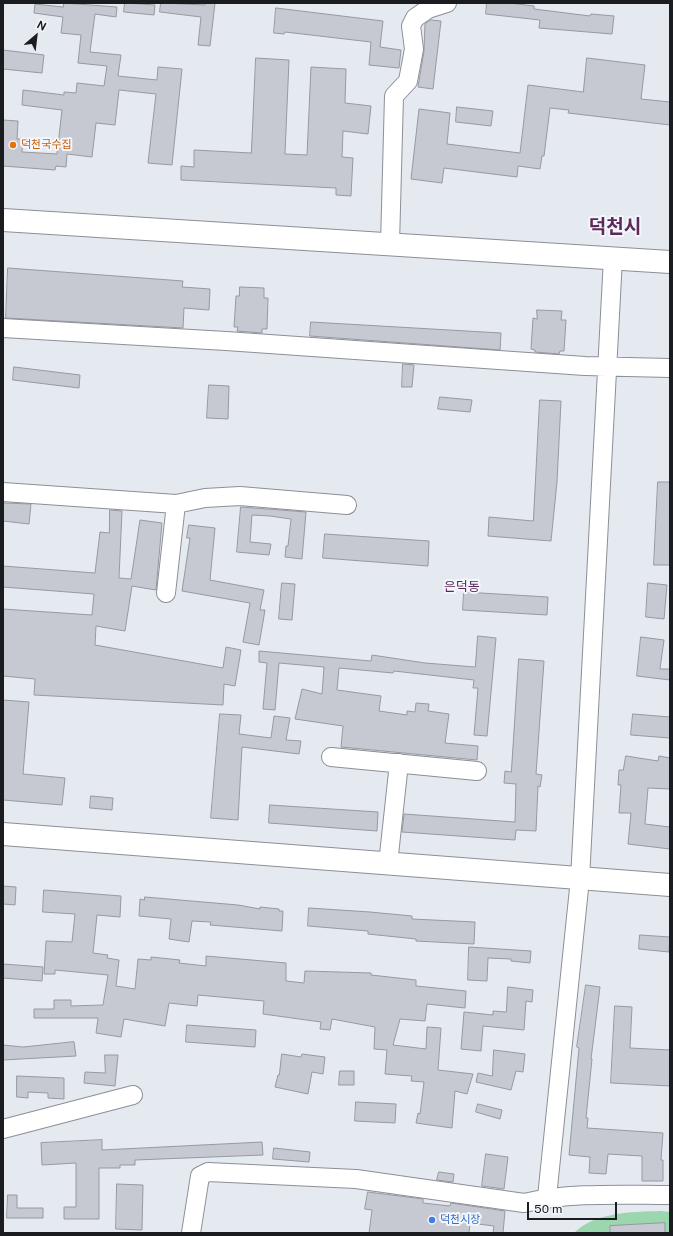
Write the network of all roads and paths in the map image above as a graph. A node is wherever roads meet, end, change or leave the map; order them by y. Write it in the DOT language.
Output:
graph roads {
  1 [pos="447,3"];
  2 [pos="3,220"];
  3 [pos="390,244"];
  4 [pos="613,258"];
  5 [pos="670,262"];
  6 [pos="3,328"];
  7 [pos="607,367"];
  8 [pos="670,368"];
  9 [pos="3,492"];
  10 [pos="176,504"];
  11 [pos="347,505"];
  12 [pos="166,593"];
  13 [pos="331,757"];
  14 [pos="399,764"];
  15 [pos="477,771"];
  16 [pos="3,834"];
  17 [pos="388,864"];
  18 [pos="580,879"];
  19 [pos="670,885"];
  20 [pos="133,1095"];
  21 [pos="3,1129"];
  22 [pos="670,1194"];
  23 [pos="547,1197"];
  24 [pos="191,1233"];
  1 -- 3 [label="street"];
  2 -- 3 [label="main road"];
  3 -- 4 [label="main road"];
  4 -- 5 [label="main road"];
  4 -- 7 [label="street"];
  6 -- 7 [label="street"];
  7 -- 8 [label="street"];
  7 -- 18 [label="street"];
  9 -- 10 [label="street"];
  10 -- 11 [label="street"];
  10 -- 12 [label="street"];
  13 -- 14 [label="street"];
  14 -- 15 [label="street"];
  14 -- 17 [label="street"];
  16 -- 17 [label="main road"];
  17 -- 18 [label="main road"];
  18 -- 19 [label="main road"];
  18 -- 23 [label="street"];
  20 -- 21 [label="street"];
  22 -- 23 [label="street"];
  23 -- 24 [label="street"];
}
